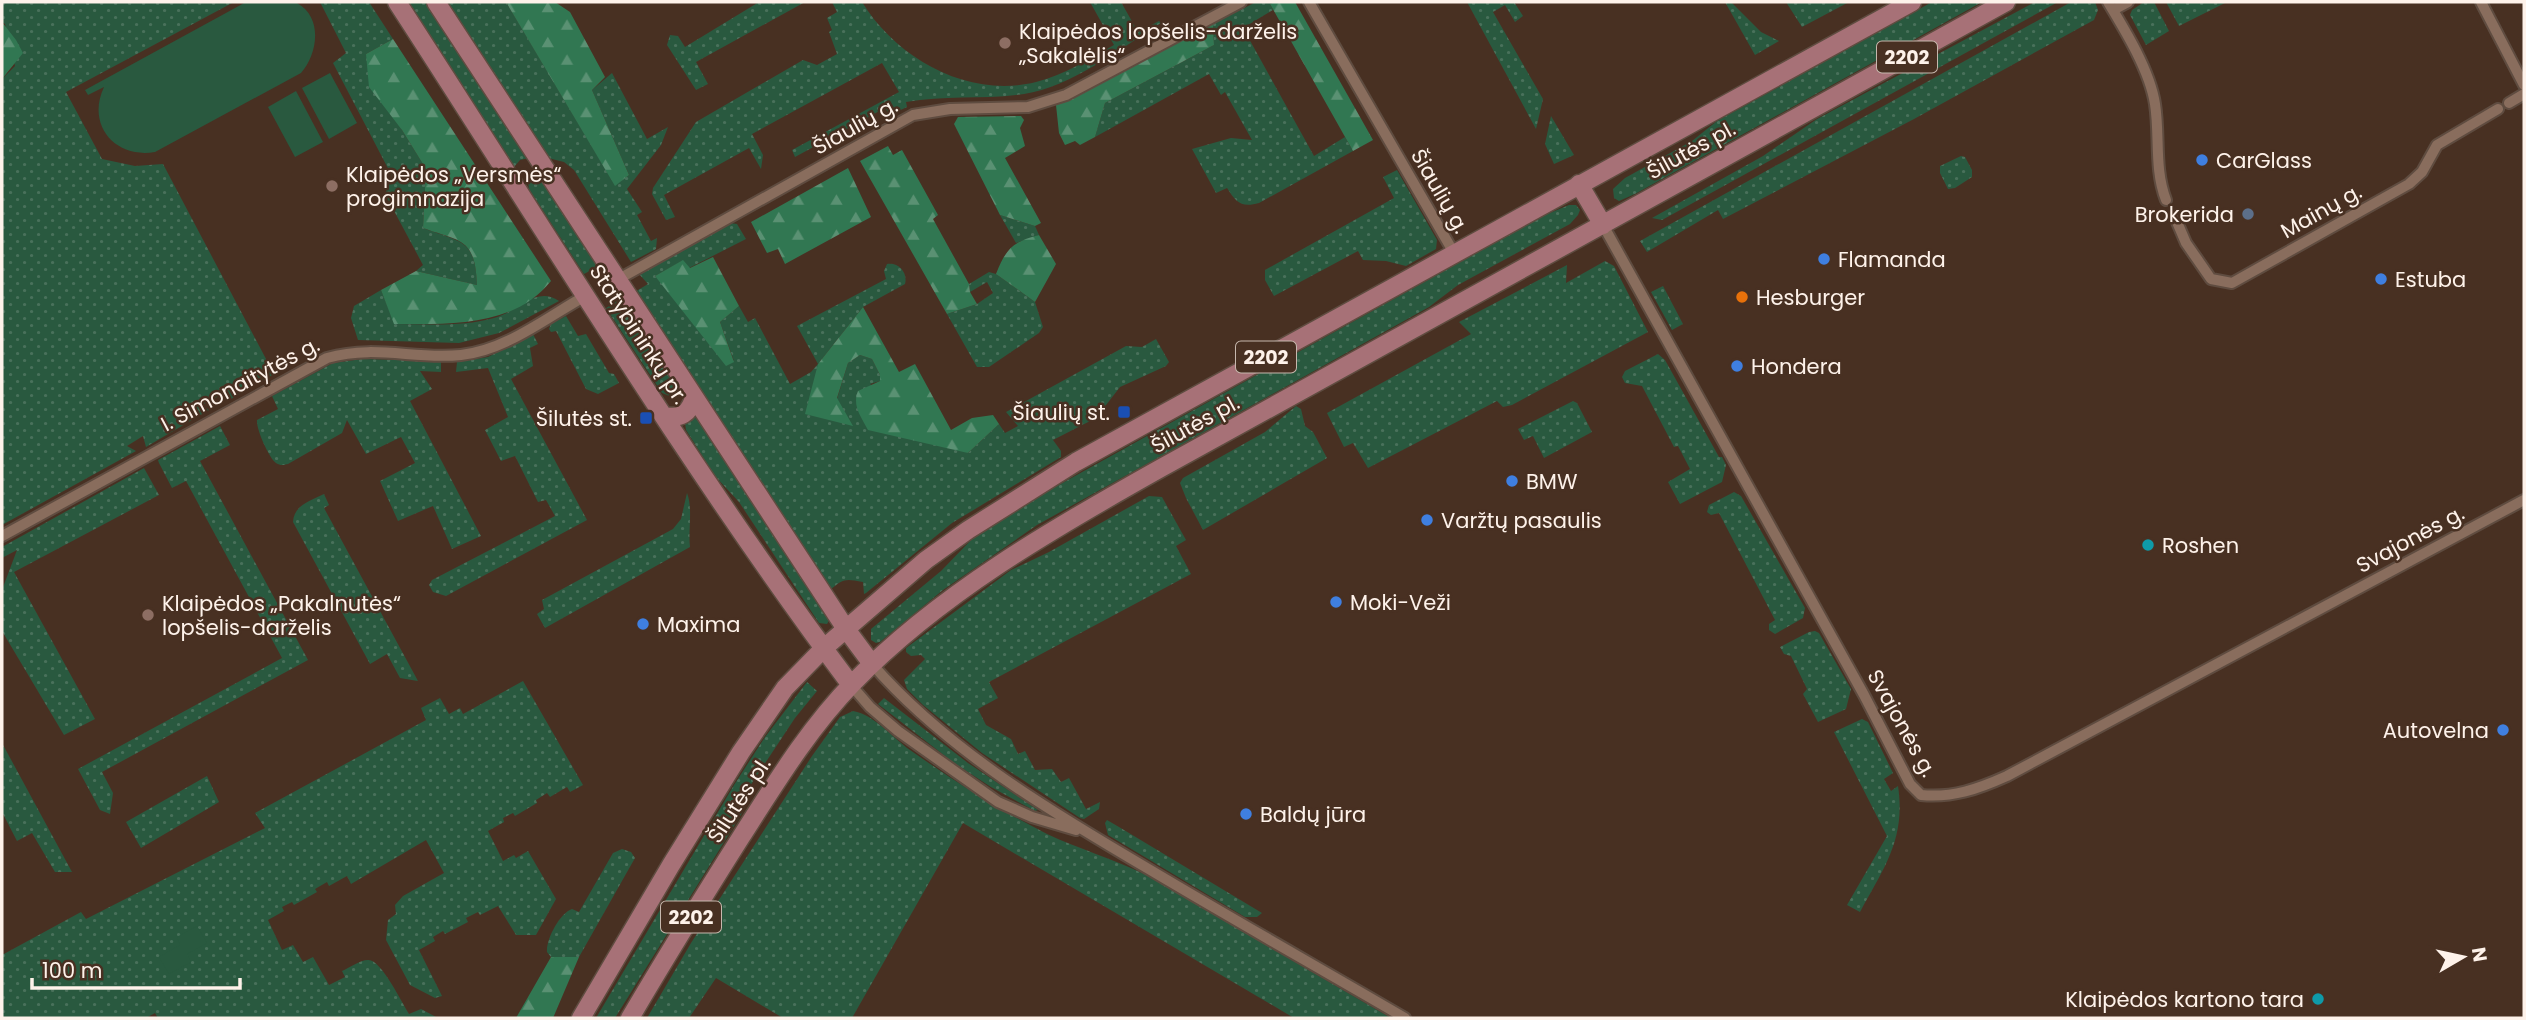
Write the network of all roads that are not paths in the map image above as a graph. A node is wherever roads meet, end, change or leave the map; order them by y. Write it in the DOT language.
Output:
graph roads {
  1 [pos="397,2"];
  2 [pos="436,2"];
  3 [pos="1241,2"];
  4 [pos="1309,2"];
  5 [pos="1912,2"];
  6 [pos="2006,2"];
  7 [pos="2128,2"];
  8 [pos="2481,2"];
  9 [pos="2110,6"];
  10 [pos="2524,85"];
  11 [pos="2524,94"];
  12 [pos="2509,103"];
  13 [pos="2498,109"];
  14 [pos="541,162"];
  15 [pos="513,180"];
  16 [pos="1579,184"];
  17 [pos="2166,200"];
  18 [pos="2174,215"];
  19 [pos="1603,225"];
  20 [pos="1454,253"];
  21 [pos="617,280"];
  22 [pos="587,295"];
  23 [pos="694,398"];
  24 [pos="664,416"];
  25 [pos="2524,500"];
  26 [pos="2,536"];
  27 [pos="846,629"];
  28 [pos="824,648"];
  29 [pos="872,664"];
  30 [pos="851,685"];
  31 [pos="1089,834"];
  32 [pos="581,1018"];
  33 [pos="630,1018"];
  34 [pos="1405,1018"];
  1 -- 15 [label="main road, Statybininkų pr."];
  2 -- 14 [label="main road, Statybininkų pr."];
  3 -- 21 [label="street, Šiaulių g."];
  4 -- 20 [label="street, Šiaulių g."];
  5 -- 16 [label="main road, Šilutės pl. / 2202"];
  6 -- 19 [label="main road, Šilutės pl. / 2202"];
  7 -- 9 [label="street"];
  8 -- 10 [label="street"];
  9 -- 17 [label="street"];
  11 -- 12 [label="street"];
  13 -- 18 [label="street, Mainų g."];
  14 -- 15 [label="main road"];
  14 -- 21 [label="main road, Statybininkų pr."];
  15 -- 22 [label="main road, Statybininkų pr."];
  16 -- 19 [label="main road"];
  16 -- 20 [label="main road, Šilutės pl. / 2202"];
  19 -- 25 [label="street, Svajonės g."];
  19 -- 29 [label="main road, Šilutės pl. / 2202"];
  20 -- 27 [label="main road, Šilutės pl. / 2202"];
  21 -- 23 [label="main road, Statybininkų pr."];
  22 -- 24 [label="main road, Statybininkų pr."];
  22 -- 26 [label="street, I. Simonaitytės g."];
  23 -- 24 [label="main road"];
  23 -- 27 [label="main road, Statybininkų pr."];
  24 -- 28 [label="main road, Statybininkų pr."];
  27 -- 28 [label="main road, Šilutės pl. / 2202"];
  27 -- 29 [label="main road, Statybininkų pr."];
  28 -- 30 [label="main road, Statybininkų pr."];
  28 -- 32 [label="main road, Šilutės pl. / 2202"];
  29 -- 30 [label="main road, Šilutės pl. / 2202"];
  29 -- 31 [label="street"];
  30 -- 31 [label="street"];
  30 -- 33 [label="main road, Šilutės pl. / 2202"];
  31 -- 34 [label="street"];
}
